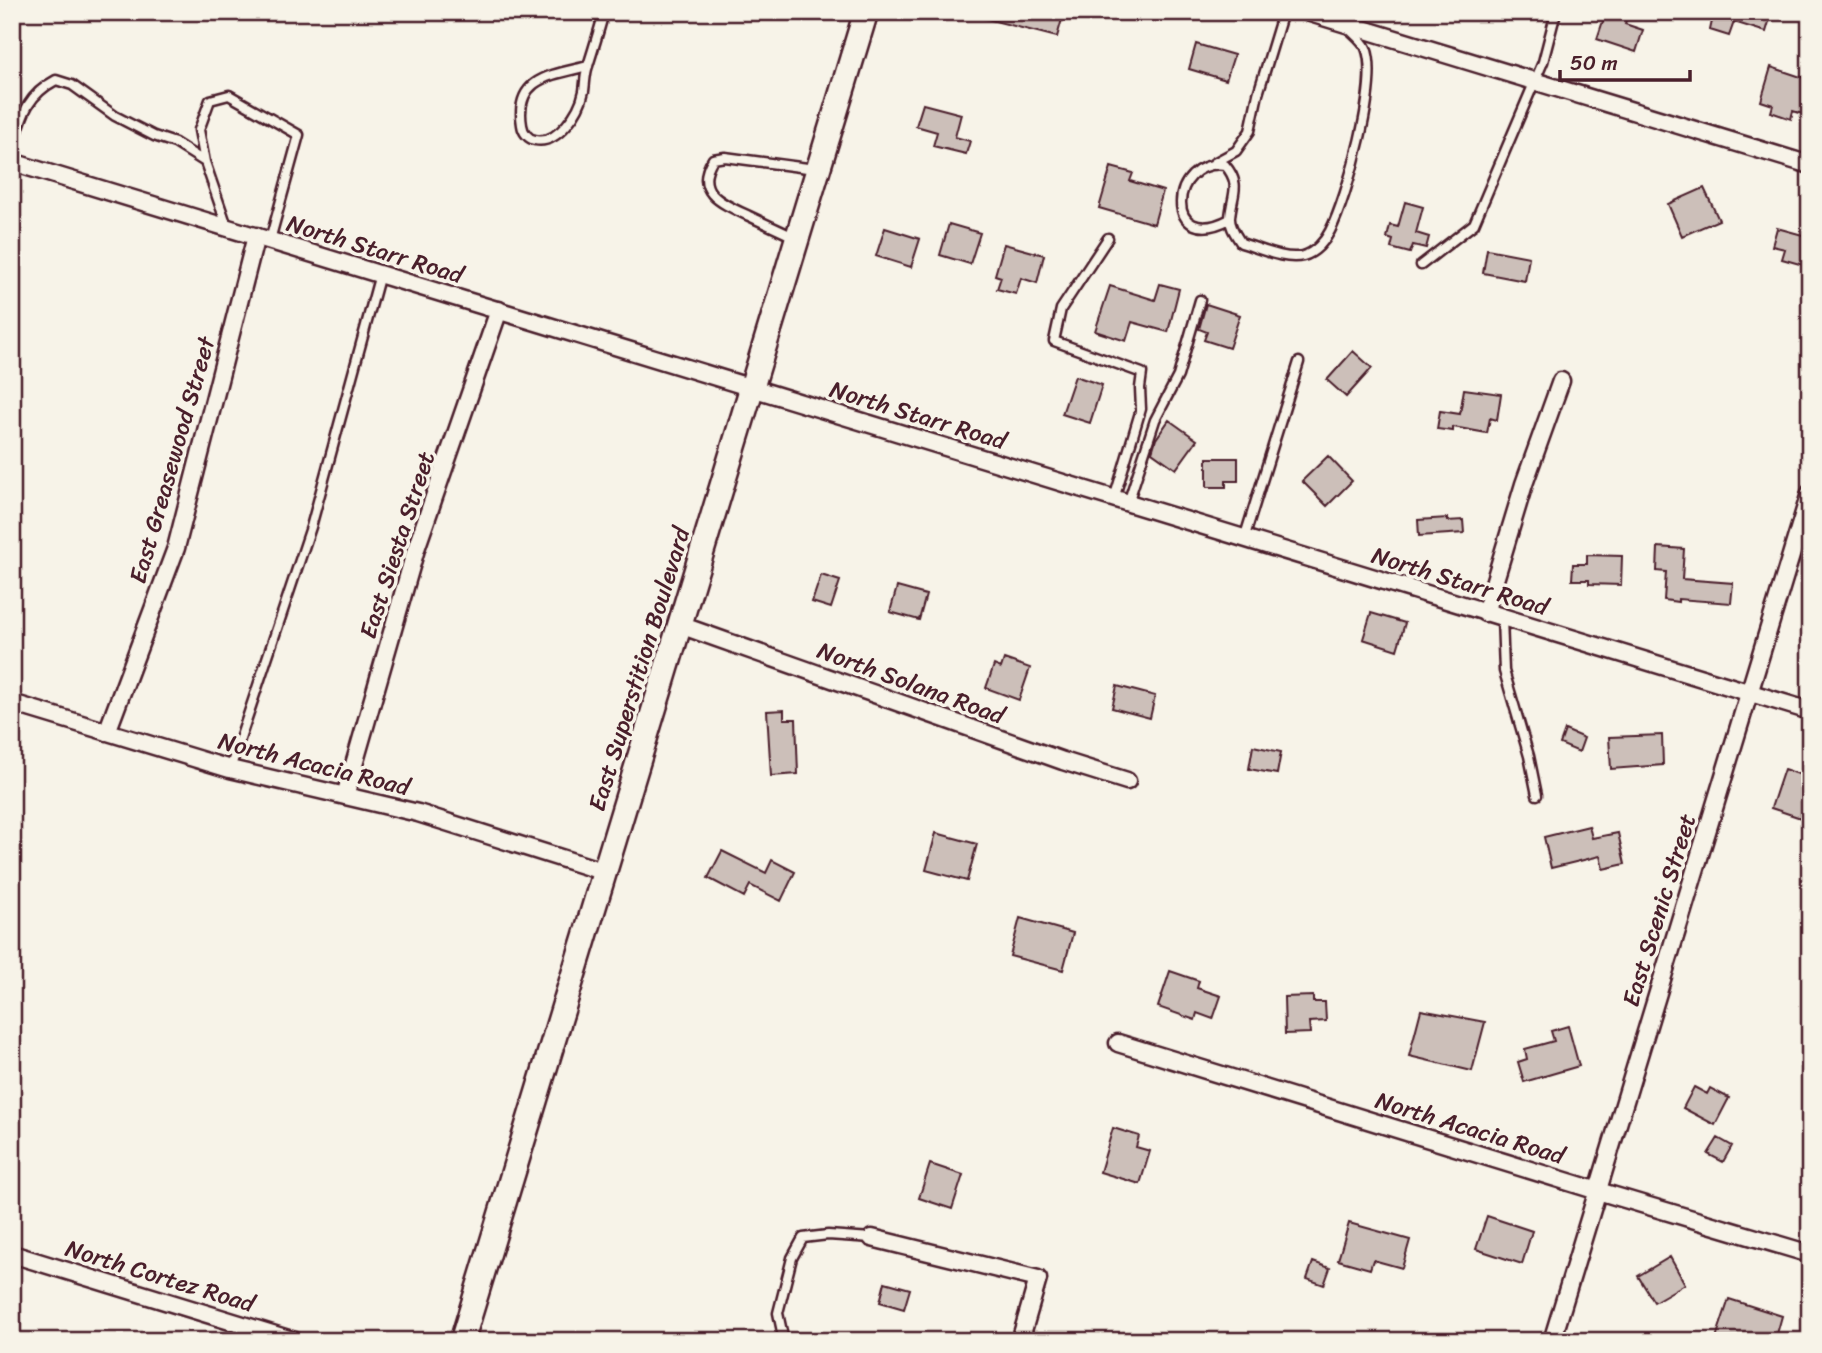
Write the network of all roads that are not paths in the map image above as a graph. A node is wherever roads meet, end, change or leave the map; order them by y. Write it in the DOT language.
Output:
graph roads {
  1 [pos="604,12"];
  2 [pos="866,12"];
  3 [pos="1283,12"];
  4 [pos="1307,12"];
  5 [pos="1556,12"];
  6 [pos="1343,23"];
  7 [pos="588,66"];
  8 [pos="1533,81"];
  9 [pos="12,150"];
  10 [pos="12,162"];
  11 [pos="205,162"];
  12 [pos="1214,163"];
  13 [pos="1810,165"];
  14 [pos="818,169"];
  15 [pos="1230,219"];
  16 [pos="228,228"];
  17 [pos="263,238"];
  18 [pos="1108,238"];
  19 [pos="797,239"];
  20 [pos="1421,265"];
  21 [pos="380,274"];
  22 [pos="1200,300"];
  23 [pos="499,310"];
  24 [pos="1299,362"];
  25 [pos="1561,381"];
  26 [pos="752,388"];
  27 [pos="1810,493"];
  28 [pos="1121,501"];
  29 [pos="1244,539"];
  30 [pos="1485,613"];
  31 [pos="1502,618"];
  32 [pos="680,625"];
  33 [pos="1749,693"];
  34 [pos="12,703"];
  35 [pos="1810,711"];
  36 [pos="107,732"];
  37 [pos="230,769"];
  38 [pos="1127,781"];
  39 [pos="1537,795"];
  40 [pos="345,796"];
  41 [pos="605,872"];
  42 [pos="1118,1043"];
  43 [pos="1598,1191"];
  44 [pos="872,1238"];
  45 [pos="12,1254"];
  46 [pos="1810,1254"];
  47 [pos="295,1341"];
  48 [pos="462,1341"];
  49 [pos="784,1341"];
  50 [pos="1020,1341"];
  51 [pos="1552,1341"];
  1 -- 7 [label="lane"];
  2 -- 14 [label="main road, East Superstition Boulevard"];
  3 -- 12 [label="lane"];
  4 -- 6 [label="street"];
  5 -- 8 [label="lane"];
  6 -- 8 [label="street"];
  6 -- 15 [label="lane"];
  7 -- 7 [label="lane"];
  8 -- 13 [label="street"];
  8 -- 20 [label="lane"];
  9 -- 11 [label="lane"];
  10 -- 16 [label="street, North Starr Road"];
  11 -- 16 [label="lane"];
  11 -- 17 [label="lane"];
  12 -- 15 [label="lane"];
  12 -- 15 [label="lane"];
  14 -- 19 [label="main road, East Superstition Boulevard"];
  14 -- 19 [label="lane"];
  16 -- 17 [label="street, North Starr Road"];
  17 -- 21 [label="street, North Starr Road"];
  17 -- 36 [label="street, East Greasewood Street"];
  18 -- 28 [label="lane"];
  19 -- 26 [label="main road, East Superstition Boulevard"];
  21 -- 23 [label="street, North Starr Road"];
  21 -- 37 [label="lane"];
  22 -- 28 [label="lane"];
  23 -- 26 [label="street, North Starr Road"];
  23 -- 40 [label="street, East Siesta Street"];
  24 -- 29 [label="lane"];
  25 -- 30 [label="street"];
  26 -- 28 [label="street, North Starr Road"];
  26 -- 32 [label="main road, East Superstition Boulevard"];
  27 -- 33 [label="street, East Scenic Street"];
  28 -- 29 [label="street, North Starr Road"];
  29 -- 30 [label="street, North Starr Road"];
  30 -- 31 [label="street, North Starr Road"];
  31 -- 33 [label="street, North Starr Road"];
  31 -- 39 [label="lane"];
  32 -- 38 [label="street, North Solana Road"];
  32 -- 41 [label="main road, East Superstition Boulevard"];
  33 -- 35 [label="street, North Starr Road"];
  33 -- 43 [label="street, East Scenic Street"];
  34 -- 36 [label="street, North Acacia Road"];
  36 -- 37 [label="street, North Acacia Road"];
  37 -- 40 [label="street, North Acacia Road"];
  40 -- 41 [label="street, North Acacia Road"];
  41 -- 48 [label="main road, East Superstition Boulevard"];
  42 -- 43 [label="street, North Acacia Road"];
  43 -- 46 [label="street, North Acacia Road"];
  43 -- 51 [label="street, East Scenic Street"];
  44 -- 49 [label="lane"];
  44 -- 50 [label="street"];
  45 -- 47 [label="street, North Cortez Road"];
}
